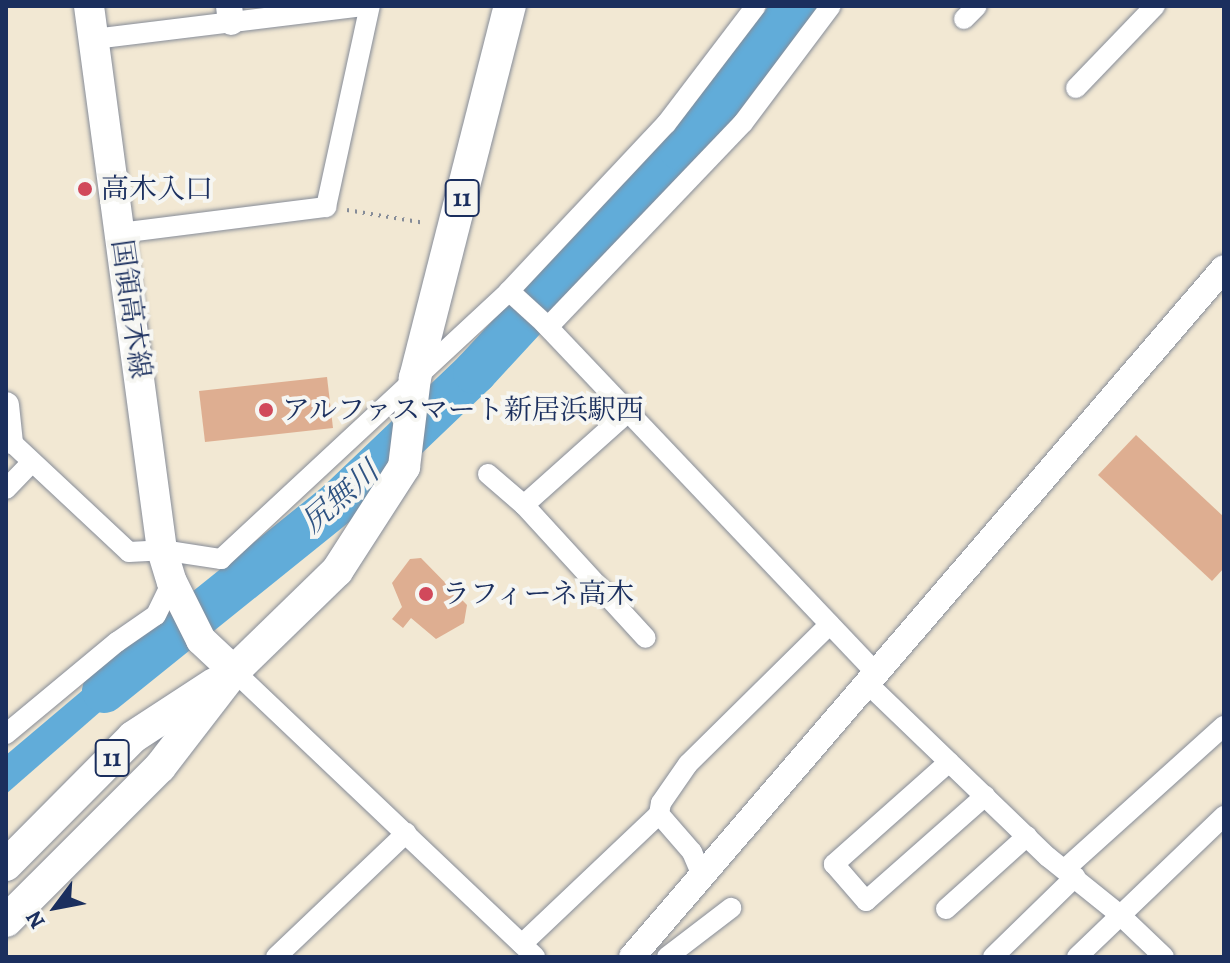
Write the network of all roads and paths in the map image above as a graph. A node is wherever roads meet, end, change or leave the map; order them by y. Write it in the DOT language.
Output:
graph roads {
  1 [pos="89,6"];
  2 [pos="361,6"];
  3 [pos="370,6"];
  4 [pos="510,6"];
  5 [pos="756,6"];
  6 [pos="831,6"];
  7 [pos="1155,6"];
  8 [pos="230,14"];
  9 [pos="94,39"];
  10 [pos="1076,88"];
  11 [pos="326,207"];
  12 [pos="454,232"];
  13 [pos="120,233"];
  14 [pos="1224,268"];
  15 [pos="513,296"];
  16 [pos="546,325"];
  17 [pos="415,384"];
  18 [pos="6,405"];
  19 [pos="628,412"];
  20 [pos="8,439"];
  21 [pos="32,462"];
  22 [pos="488,474"];
  23 [pos="6,489"];
  24 [pos="524,505"];
  25 [pos="162,550"];
  26 [pos="172,582"];
  27 [pos="830,624"];
  28 [pos="646,638"];
  29 [pos="234,671"];
  30 [pos="873,679"];
  31 [pos="1224,726"];
  32 [pos="6,734"];
  33 [pos="949,762"];
  34 [pos="985,796"];
  35 [pos="659,814"];
  36 [pos="1224,816"];
  37 [pos="406,833"];
  38 [pos="1027,836"];
  39 [pos="6,865"];
  40 [pos="1070,873"];
  41 [pos="702,876"];
  42 [pos="731,908"];
  43 [pos="946,909"];
  44 [pos="1119,914"];
  45 [pos="6,921"];
  46 [pos="528,951"];
  47 [pos="638,955"];
  48 [pos="276,957"];
  49 [pos="667,957"];
  50 [pos="993,957"];
  51 [pos="1077,957"];
  52 [pos="1164,957"];
  1 -- 9 [label="main road, 国領高木線"];
  2 -- 8 [label="street"];
  3 -- 11 [label="street"];
  4 -- 12 [label="main road, 11"];
  5 -- 15 [label="street"];
  6 -- 16 [label="street"];
  7 -- 10 [label="street"];
  8 -- 9 [label="street"];
  9 -- 13 [label="main road, 国領高木線"];
  11 -- 12 [label="path"];
  11 -- 13 [label="street"];
  12 -- 17 [label="main road, 11"];
  13 -- 25 [label="main road, 国領高木線"];
  14 -- 30 [label="street"];
  15 -- 16 [label="street"];
  15 -- 17 [label="street"];
  16 -- 19 [label="street"];
  17 -- 25 [label="street"];
  17 -- 29 [label="main road, 11"];
  18 -- 20 [label="street"];
  19 -- 24 [label="street"];
  19 -- 27 [label="street"];
  20 -- 21 [label="street"];
  21 -- 23 [label="street"];
  21 -- 25 [label="street"];
  22 -- 24 [label="street"];
  24 -- 28 [label="street"];
  25 -- 26 [label="main road, 国領高木線"];
  26 -- 29 [label="main road, 国領高木線"];
  26 -- 32 [label="street"];
  27 -- 30 [label="street"];
  27 -- 35 [label="street"];
  29 -- 37 [label="street"];
  29 -- 39 [label="main road, 11"];
  29 -- 45 [label="main road, 11"];
  30 -- 33 [label="street"];
  30 -- 41 [label="street"];
  31 -- 40 [label="street"];
  33 -- 34 [label="street"];
  33 -- 34 [label="street"];
  34 -- 38 [label="street"];
  35 -- 41 [label="street"];
  35 -- 46 [label="street"];
  36 -- 44 [label="street"];
  37 -- 46 [label="street"];
  37 -- 48 [label="street"];
  38 -- 40 [label="street"];
  38 -- 43 [label="street"];
  40 -- 44 [label="street"];
  40 -- 50 [label="street"];
  41 -- 47 [label="street"];
  42 -- 49 [label="street"];
  44 -- 51 [label="street"];
  44 -- 52 [label="street"];
}
